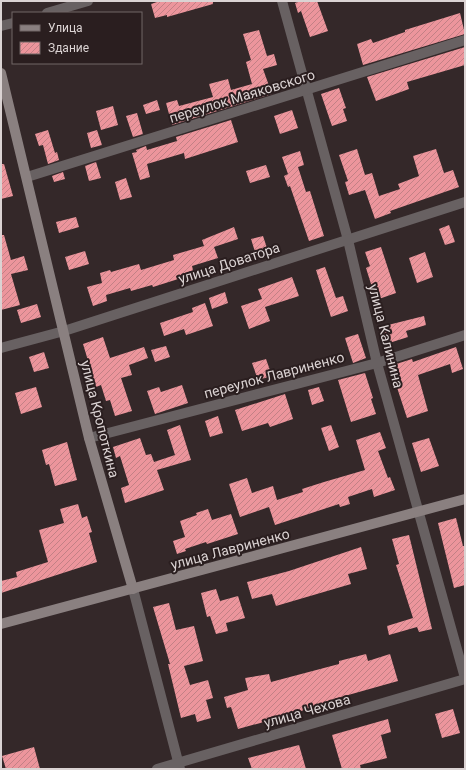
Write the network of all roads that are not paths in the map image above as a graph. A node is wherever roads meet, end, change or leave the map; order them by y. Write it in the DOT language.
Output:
graph roads {
  1 [pos="88,1"];
  2 [pos="282,1"];
  3 [pos="50,12"];
  4 [pos="12,23"];
  5 [pos="1,26"];
  6 [pos="465,40"];
  7 [pos="1,73"];
  8 [pos="306,91"];
  9 [pos="27,177"];
  10 [pos="465,202"];
  11 [pos="348,240"];
  12 [pos="64,331"];
  13 [pos="465,335"];
  14 [pos="1,348"];
  15 [pos="378,362"];
  16 [pos="89,438"];
  17 [pos="465,499"];
  18 [pos="418,513"];
  19 [pos="133,589"];
  20 [pos="1,624"];
  21 [pos="465,678"];
  22 [pos="179,766"];
  23 [pos="157,769"];
  1 -- 3 [label="street"];
  2 -- 8 [label="street, улица Калинина"];
  4 -- 5 [label="street"];
  6 -- 8 [label="street, переулок Маяковского"];
  7 -- 9 [label="main road, улица Кропоткина"];
  8 -- 9 [label="street, переулок Маяковского"];
  8 -- 11 [label="street, улица Калинина"];
  9 -- 12 [label="main road, улица Кропоткина"];
  10 -- 11 [label="street, улица Доватора"];
  11 -- 12 [label="street, улица Доватора"];
  11 -- 15 [label="street, улица Калинина"];
  12 -- 14 [label="street, улица Доватора"];
  12 -- 16 [label="main road, улица Кропоткина"];
  13 -- 15 [label="street, переулок Лавриненко"];
  15 -- 16 [label="street, переулок Лавриненко"];
  15 -- 18 [label="street, улица Калинина"];
  16 -- 19 [label="main road, улица Кропоткина"];
  17 -- 18 [label="main road, улица Лавриненко"];
  18 -- 19 [label="main road, улица Лавриненко"];
  18 -- 21 [label="street, улица Калинина"];
  19 -- 20 [label="main road, улица Лавриненко"];
  19 -- 22 [label="street, улица Кропоткина"];
  21 -- 22 [label="street, улица Чехова"];
  22 -- 23 [label="street, улица Чехова"];
}
